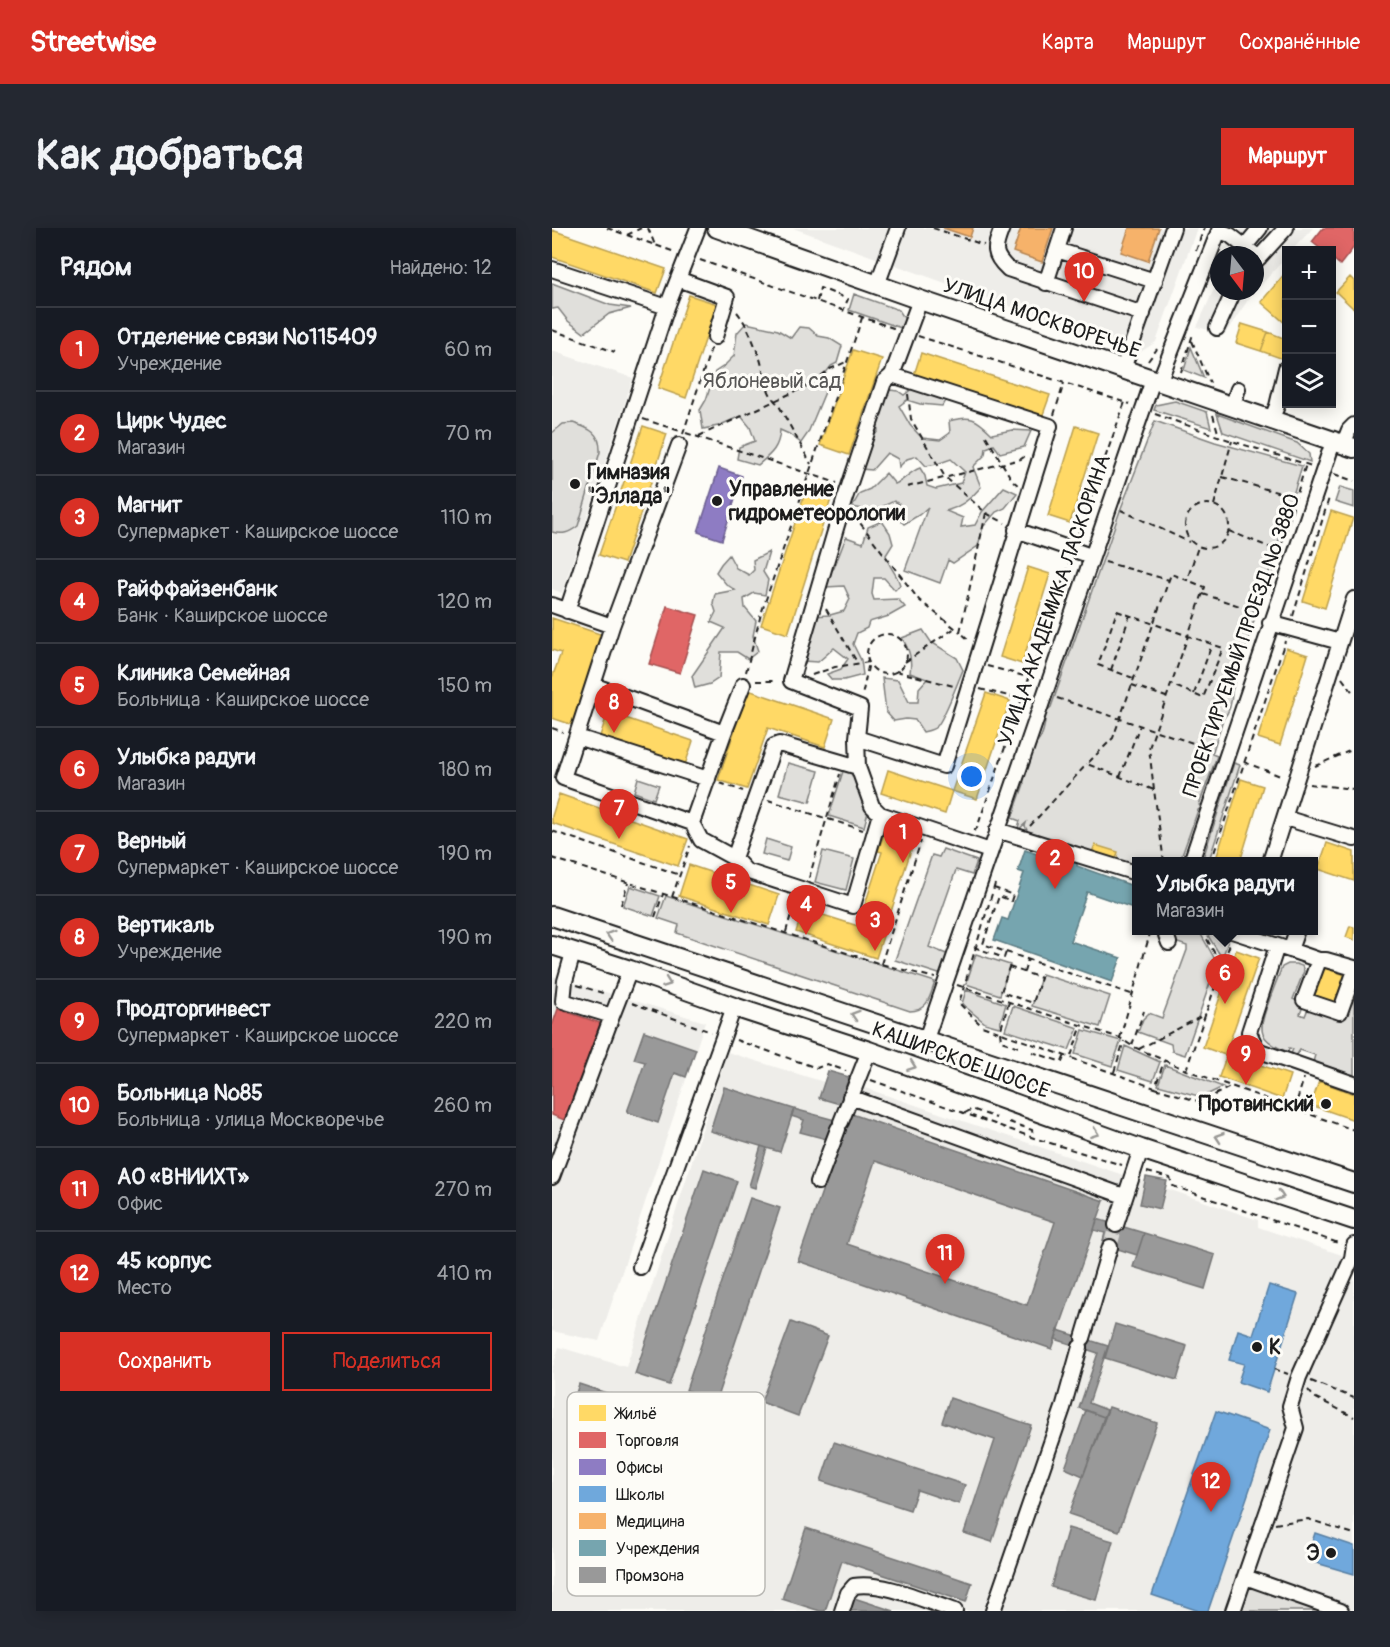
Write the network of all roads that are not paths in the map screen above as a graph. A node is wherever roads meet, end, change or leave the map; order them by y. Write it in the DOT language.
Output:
graph roads {
  1 [pos="698,228"];
  2 [pos="717,228"];
  3 [pos="898,228"];
  4 [pos="1002,228"];
  5 [pos="1064,228"];
  6 [pos="1173,228"];
  7 [pos="1260,228"];
  8 [pos="1286,228"];
  9 [pos="1219,229"];
  10 [pos="742,232"];
  11 [pos="1245,246"];
  12 [pos="1057,250"];
  13 [pos="1264,252"];
  14 [pos="552,269"];
  15 [pos="678,279"];
  16 [pos="1155,281"];
  17 [pos="1046,283"];
  18 [pos="877,285"];
  19 [pos="920,300"];
  20 [pos="1230,300"];
  21 [pos="668,307"];
  22 [pos="1143,314"];
  23 [pos="1217,328"];
  24 [pos="714,337"];
  25 [pos="1124,369"];
  26 [pos="891,375"];
  27 [pos="1156,381"];
  28 [pos="1238,389"];
  29 [pos="1282,390"];
  30 [pos="1232,407"];
  31 [pos="1271,420"];
  32 [pos="1354,425"];
  33 [pos="682,439"];
  34 [pos="1343,445"];
  35 [pos="1016,530"];
  36 [pos="1096,558"];
  37 [pos="1354,598"];
  38 [pos="552,605"];
  39 [pos="567,611"];
  40 [pos="1265,618"];
  41 [pos="612,626"];
  42 [pos="1340,642"];
  43 [pos="593,685"];
  44 [pos="743,685"];
  45 [pos="724,733"];
  46 [pos="577,737"];
  47 [pos="857,738"];
  48 [pos="858,767"];
  49 [pos="708,779"];
  50 [pos="555,784"];
  51 [pos="880,814"];
  52 [pos="1285,818"];
  53 [pos="694,826"];
  54 [pos="997,830"];
  55 [pos="1354,839"];
  56 [pos="990,851"];
  57 [pos="1192,857"];
  58 [pos="1271,857"];
  59 [pos="734,858"];
  60 [pos="1132,871"];
  61 [pos="552,916"];
  62 [pos="1244,935"];
  63 [pos="1293,935"];
  64 [pos="552,945"];
  65 [pos="1283,948"];
  66 [pos="573,953"];
  67 [pos="1319,960"];
  68 [pos="1354,968"];
  69 [pos="630,970"];
  70 [pos="1354,973"];
  71 [pos="734,1007"];
  72 [pos="612,1016"];
  73 [pos="926,1039"];
  74 [pos="869,1051"];
  75 [pos="1354,1084"];
  76 [pos="850,1097"];
  77 [pos="1141,1149"];
  78 [pos="552,1177"];
  79 [pos="818,1182"];
  80 [pos="1354,1183"];
  81 [pos="1124,1196"];
  82 [pos="1354,1220"];
  83 [pos="1116,1225"];
  84 [pos="1110,1246"];
  85 [pos="1354,1247"];
  86 [pos="640,1267"];
  87 [pos="1245,1577"];
  88 [pos="842,1611"];
  89 [pos="955,1611"];
  90 [pos="993,1611"];
  91 [pos="1233,1611"];
  92 [pos="1341,1611"];
  1 -- 15 [label="street"];
  2 -- 10 [label="main road, УЛИЦА МОСКВОРЕЧЬЕ"];
  3 -- 18 [label="street"];
  4 -- 17 [label="street"];
  5 -- 12 [label="street"];
  6 -- 16 [label="street"];
  7 -- 11 [label="street"];
  8 -- 13 [label="street"];
  9 -- 11 [label="street"];
  9 -- 27 [label="street, УЛИЦА АКАДЕМИКА ЛАСКОРИНА"];
  10 -- 18 [label="main road, УЛИЦА МОСКВОРЕЧЬЕ"];
  12 -- 16 [label="street"];
  12 -- 17 [label="street"];
  14 -- 21 [label="street"];
  15 -- 21 [label="street"];
  15 -- 24 [label="street"];
  16 -- 22 [label="street"];
  17 -- 22 [label="street"];
  18 -- 19 [label="main road, УЛИЦА МОСКВОРЕЧЬЕ"];
  19 -- 25 [label="main road, УЛИЦА МОСКВОРЕЧЬЕ"];
  19 -- 26 [label="street"];
  20 -- 23 [label="street"];
  21 -- 39 [label="street"];
  22 -- 25 [label="street"];
  25 -- 27 [label="main road, УЛИЦА МОСКВОРЕЧЬЕ"];
  26 -- 35 [label="street"];
  26 -- 47 [label="street"];
  27 -- 30 [label="main road, УЛИЦА МОСКВОРЕЧЬЕ"];
  27 -- 36 [label="street, УЛИЦА АКАДЕМИКА ЛАСКОРИНА"];
  28 -- 30 [label="street"];
  29 -- 31 [label="street"];
  30 -- 31 [label="main road, УЛИЦА МОСКВОРЕЧЬЕ"];
  31 -- 34 [label="main road, УЛИЦА МОСКВОРЕЧЬЕ"];
  32 -- 34 [label="street, ПРОЕКТИРУЕМЫЙ ПРОЕЗД № 3880"];
  33 -- 41 [label="street"];
  34 -- 40 [label="street, ПРОЕКТИРУЕМЫЙ ПРОЕЗД № 3880"];
  35 -- 36 [label="street"];
  35 -- 47 [label="street"];
  36 -- 54 [label="street, УЛИЦА АКАДЕМИКА ЛАСКОРИНА"];
  37 -- 42 [label="street"];
  38 -- 39 [label="street"];
  39 -- 41 [label="street"];
  40 -- 42 [label="street"];
  40 -- 57 [label="street, ПРОЕКТИРУЕМЫЙ ПРОЕЗД № 3880"];
  41 -- 43 [label="street"];
  42 -- 52 [label="street"];
  43 -- 45 [label="street"];
  43 -- 46 [label="street"];
  44 -- 45 [label="street"];
  45 -- 49 [label="street"];
  46 -- 49 [label="street"];
  46 -- 50 [label="street"];
  47 -- 48 [label="street"];
  48 -- 51 [label="street"];
  48 -- 59 [label="street"];
  49 -- 53 [label="street"];
  50 -- 53 [label="street"];
  51 -- 56 [label="street"];
  51 -- 59 [label="street"];
  52 -- 55 [label="street"];
  52 -- 58 [label="street"];
  53 -- 59 [label="street"];
  54 -- 56 [label="street, УЛИЦА АКАДЕМИКА ЛАСКОРИНА"];
  54 -- 60 [label="street"];
  56 -- 73 [label="street, УЛИЦА АКАДЕМИКА ЛАСКОРИНА"];
  73 -- 61 [label="main road, КАШИРСКОЕ ШОССЕ, one-way"];
  62 -- 65 [label="street"];
  63 -- 65 [label="street"];
  64 -- 66 [label="main road, КАШИРСКОЕ ШОССЕ"];
  65 -- 67 [label="street"];
  65 -- 75 [label="street"];
  66 -- 69 [label="main road, КАШИРСКОЕ ШОССЕ"];
  66 -- 72 [label="street"];
  67 -- 68 [label="street"];
  67 -- 70 [label="street"];
  69 -- 71 [label="main road, КАШИРСКОЕ ШОССЕ, one-way"];
  69 -- 72 [label="street"];
  71 -- 74 [label="main road, КАШИРСКОЕ ШОССЕ"];
  71 -- 86 [label="street"];
  72 -- 78 [label="street"];
  80 -- 73 [label="main road, КАШИРСКОЕ ШОССЕ, one-way"];
  74 -- 76 [label="street"];
  74 -- 77 [label="main road, КАШИРСКОЕ ШОССЕ, one-way"];
  76 -- 79 [label="street"];
  76 -- 81 [label="street"];
  77 -- 81 [label="street"];
  77 -- 82 [label="main road, КАШИРСКОЕ ШОССЕ, one-way"];
  81 -- 83 [label="street"];
  84 -- 90 [label="street"];
  85 -- 87 [label="street"];
  87 -- 91 [label="street"];
  87 -- 92 [label="street"];
  88 -- 89 [label="street"];
}
